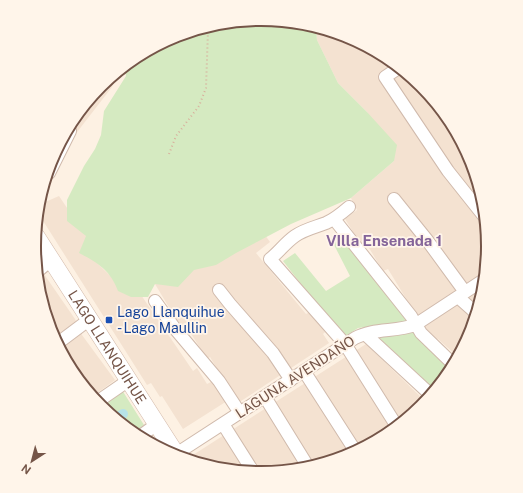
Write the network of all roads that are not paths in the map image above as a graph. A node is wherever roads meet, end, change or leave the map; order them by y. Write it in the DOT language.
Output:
graph roads {
  1 [pos="394,71"];
  2 [pos="394,199"];
  3 [pos="349,207"];
  4 [pos="479,210"];
  5 [pos="334,219"];
  6 [pos="41,252"];
  7 [pos="45,265"];
  8 [pos="479,283"];
  9 [pos="219,290"];
  10 [pos="461,295"];
  11 [pos="155,301"];
  12 [pos="472,309"];
  13 [pos="90,319"];
  14 [pos="415,325"];
  15 [pos="365,334"];
  16 [pos="62,340"];
  17 [pos="344,344"];
  18 [pos="450,361"];
  19 [pos="304,371"];
  20 [pos="129,380"];
  21 [pos="291,380"];
  22 [pos="427,392"];
  23 [pos="265,397"];
  24 [pos="102,398"];
  25 [pos="240,413"];
  26 [pos="394,422"];
  27 [pos="157,424"];
  28 [pos="223,424"];
  29 [pos="144,433"];
  30 [pos="353,447"];
  31 [pos="172,448"];
  32 [pos="183,452"];
  33 [pos="306,463"];
  34 [pos="250,467"];
  1 -- 4 [label="street"];
  2 -- 10 [label="street"];
  3 -- 5 [label="street"];
  5 -- 14 [label="street"];
  5 -- 17 [label="street"];
  6 -- 7 [label="street, LAGO LLANQUIHUE"];
  7 -- 13 [label="street, LAGO LLANQUIHUE"];
  8 -- 10 [label="street, LAGUNA AVENDAÑO"];
  9 -- 21 [label="street"];
  10 -- 12 [label="street"];
  10 -- 14 [label="street, LAGUNA AVENDAÑO"];
  11 -- 25 [label="street"];
  13 -- 16 [label="street"];
  13 -- 20 [label="street, LAGO LLANQUIHUE"];
  14 -- 15 [label="street, LAGUNA AVENDAÑO"];
  14 -- 18 [label="street"];
  15 -- 17 [label="street, LAGUNA AVENDAÑO"];
  15 -- 22 [label="street"];
  17 -- 19 [label="street, LAGUNA AVENDAÑO"];
  17 -- 26 [label="street"];
  19 -- 21 [label="street, LAGUNA AVENDAÑO"];
  19 -- 30 [label="street"];
  20 -- 24 [label="street"];
  20 -- 27 [label="street, LAGO LLANQUIHUE"];
  21 -- 23 [label="street, LAGUNA AVENDAÑO"];
  23 -- 25 [label="street, LAGUNA AVENDAÑO"];
  23 -- 33 [label="street"];
  25 -- 28 [label="street, LAGUNA AVENDAÑO"];
  27 -- 29 [label="street"];
  27 -- 31 [label="street, LAGO LLANQUIHUE"];
  28 -- 32 [label="street, LAGUNA AVENDAÑO"];
  28 -- 34 [label="street"];
}
